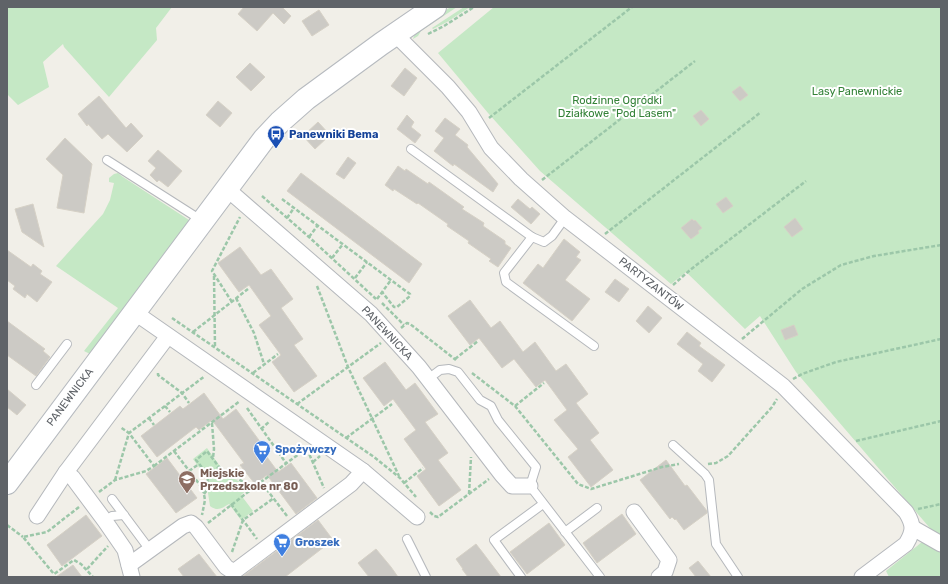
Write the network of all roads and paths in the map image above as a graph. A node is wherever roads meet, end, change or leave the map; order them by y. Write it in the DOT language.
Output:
graph roads {
  1 [pos="435,7"];
  2 [pos="474,7"];
  3 [pos="632,7"];
  4 [pos="395,34"];
  5 [pos="421,37"];
  6 [pos="695,61"];
  7 [pos="761,112"];
  8 [pos="478,127"];
  9 [pos="411,149"];
  10 [pos="107,160"];
  11 [pos="806,181"];
  12 [pos="226,188"];
  13 [pos="532,189"];
  14 [pos="262,196"];
  15 [pos="282,199"];
  16 [pos="294,208"];
  17 [pos="243,211"];
  18 [pos="287,218"];
  19 [pos="565,218"];
  20 [pos="202,220"];
  21 [pos="318,225"];
  22 [pos="309,237"];
  23 [pos="532,237"];
  24 [pos="596,241"];
  25 [pos="343,244"];
  26 [pos="941,245"];
  27 [pos="332,258"];
  28 [pos="367,262"];
  29 [pos="214,276"];
  30 [pos="354,278"];
  31 [pos="315,280"];
  32 [pos="391,280"];
  33 [pos="248,289"];
  34 [pos="382,292"];
  35 [pos="663,294"];
  36 [pos="236,298"];
  37 [pos="377,299"];
  38 [pos="232,302"];
  39 [pos="134,312"];
  40 [pos="215,314"];
  41 [pos="172,318"];
  42 [pos="404,325"];
  43 [pos="193,332"];
  44 [pos="168,336"];
  45 [pos="385,339"];
  46 [pos="941,339"];
  47 [pos="478,341"];
  48 [pos="67,344"];
  49 [pos="594,346"];
  50 [pos="215,347"];
  51 [pos="732,347"];
  52 [pos="278,354"];
  53 [pos="455,359"];
  54 [pos="264,364"];
  55 [pos="158,367"];
  56 [pos="348,367"];
  57 [pos="208,373"];
  58 [pos="253,373"];
  59 [pos="428,379"];
  60 [pos="544,383"];
  61 [pos="36,385"];
  62 [pos="783,386"];
  63 [pos="182,393"];
  64 [pos="190,403"];
  65 [pos="297,404"];
  66 [pos="392,404"];
  67 [pos="165,406"];
  68 [pos="515,406"];
  69 [pos="170,412"];
  70 [pos="149,418"];
  71 [pos="274,418"];
  72 [pos="371,419"];
  73 [pos="941,421"];
  74 [pos="212,423"];
  75 [pos="154,425"];
  76 [pos="120,427"];
  77 [pos="261,429"];
  78 [pos="129,433"];
  79 [pos="346,438"];
  80 [pos="311,444"];
  81 [pos="673,445"];
  82 [pos="841,445"];
  83 [pos="174,451"];
  84 [pos="471,455"];
  85 [pos="212,458"];
  86 [pos="199,464"];
  87 [pos="286,464"];
  88 [pos="154,466"];
  89 [pos="219,467"];
  90 [pos="423,468"];
  91 [pos="189,471"];
  92 [pos="363,471"];
  93 [pos="66,472"];
  94 [pos="208,475"];
  95 [pos="493,476"];
  96 [pos="400,478"];
  97 [pos="115,480"];
  98 [pos="261,482"];
  99 [pos="7,483"];
  100 [pos="404,483"];
  101 [pos="530,486"];
  102 [pos="253,488"];
  103 [pos="204,494"];
  104 [pos="469,494"];
  105 [pos="274,498"];
  106 [pos="112,499"];
  107 [pos="418,499"];
  108 [pos="89,500"];
  109 [pos="231,504"];
  110 [pos="543,504"];
  111 [pos="941,504"];
  112 [pos="597,508"];
  113 [pos="634,512"];
  114 [pos="906,512"];
  115 [pos="422,513"];
  116 [pos="124,515"];
  117 [pos="243,520"];
  118 [pos="41,521"];
  119 [pos="105,521"];
  120 [pos="7,525"];
  121 [pos="295,526"];
  122 [pos="913,528"];
  123 [pos="199,530"];
  124 [pos="565,532"];
  125 [pos="42,533"];
  126 [pos="23,537"];
  127 [pos="407,539"];
  128 [pos="111,542"];
  129 [pos="941,544"];
  130 [pos="265,549"];
  131 [pos="150,550"];
  132 [pos="226,567"];
  133 [pos="87,569"];
  134 [pos="130,571"];
  135 [pos="879,572"];
  136 [pos="93,577"];
  137 [pos="426,577"];
  138 [pos="521,577"];
  139 [pos="600,577"];
  140 [pos="659,577"];
  141 [pos="738,577"];
  142 [pos="862,577"];
  1 -- 4 [label="street, PANEWNICKA"];
  2 -- 5 [label="path"];
  3 -- 8 [label="path"];
  4 -- 8 [label="street, PARTYZANTÓW"];
  4 -- 12 [label="street, PANEWNICKA"];
  6 -- 13 [label="path"];
  7 -- 24 [label="path"];
  8 -- 13 [label="street, PARTYZANTÓW"];
  9 -- 23 [label="lane"];
  10 -- 20 [label="lane"];
  11 -- 35 [label="path"];
  12 -- 20 [label="street, PANEWNICKA"];
  12 -- 59 [label="street, PANEWNICKA"];
  13 -- 19 [label="street, PARTYZANTÓW"];
  14 -- 18 [label="path"];
  15 -- 16 [label="path"];
  16 -- 18 [label="path"];
  16 -- 21 [label="path"];
  17 -- 29 [label="path"];
  18 -- 22 [label="path"];
  19 -- 23 [label="lane"];
  19 -- 24 [label="street, PARTYZANTÓW"];
  20 -- 39 [label="street, PANEWNICKA"];
  21 -- 22 [label="path"];
  21 -- 25 [label="path"];
  22 -- 27 [label="path"];
  23 -- 49 [label="lane"];
  24 -- 35 [label="street, PARTYZANTÓW"];
  25 -- 27 [label="path"];
  25 -- 28 [label="path"];
  26 -- 51 [label="path"];
  27 -- 30 [label="path"];
  28 -- 30 [label="path"];
  28 -- 32 [label="path"];
  29 -- 38 [label="path"];
  29 -- 40 [label="path"];
  30 -- 37 [label="path"];
  31 -- 56 [label="path"];
  32 -- 34 [label="path"];
  32 -- 34 [label="path"];
  33 -- 36 [label="path"];
  34 -- 37 [label="path"];
  35 -- 51 [label="street, PARTYZANTÓW"];
  36 -- 38 [label="path"];
  36 -- 54 [label="path"];
  37 -- 42 [label="path"];
  38 -- 40 [label="path"];
  39 -- 44 [label="street"];
  39 -- 99 [label="street, PANEWNICKA"];
  40 -- 43 [label="path"];
  40 -- 50 [label="path"];
  41 -- 43 [label="path"];
  43 -- 50 [label="path"];
  44 -- 92 [label="street"];
  44 -- 93 [label="street"];
  45 -- 56 [label="path"];
  46 -- 62 [label="path"];
  47 -- 53 [label="path"];
  48 -- 61 [label="lane"];
  50 -- 58 [label="path"];
  51 -- 62 [label="street, PARTYZANTÓW"];
  52 -- 54 [label="path"];
  54 -- 58 [label="path"];
  55 -- 63 [label="path"];
  56 -- 65 [label="path"];
  56 -- 72 [label="path"];
  57 -- 63 [label="path"];
  58 -- 65 [label="path"];
  59 -- 101 [label="street, PANEWNICKA"];
  59 -- 101 [label="lane"];
  60 -- 68 [label="path"];
  62 -- 82 [label="street, PARTYZANTÓW"];
  63 -- 64 [label="path"];
  63 -- 67 [label="path"];
  65 -- 79 [label="path"];
  66 -- 72 [label="path"];
  67 -- 69 [label="path"];
  67 -- 70 [label="path"];
  70 -- 75 [label="path"];
  70 -- 78 [label="path"];
  71 -- 77 [label="path"];
  72 -- 79 [label="path"];
  72 -- 96 [label="path"];
  73 -- 82 [label="path"];
  74 -- 77 [label="path"];
  74 -- 83 [label="path"];
  74 -- 85 [label="path"];
  76 -- 78 [label="path"];
  77 -- 87 [label="path"];
  78 -- 88 [label="path"];
  78 -- 97 [label="path"];
  79 -- 96 [label="path"];
  80 -- 87 [label="path"];
  81 -- 141 [label="lane"];
  82 -- 114 [label="street, PARTYZANTÓW"];
  83 -- 88 [label="path"];
  83 -- 91 [label="path"];
  84 -- 104 [label="path"];
  85 -- 86 [label="path"];
  85 -- 89 [label="path"];
  86 -- 91 [label="path"];
  86 -- 94 [label="path"];
  87 -- 98 [label="path"];
  88 -- 97 [label="path"];
  89 -- 94 [label="path"];
  89 -- 102 [label="path"];
  90 -- 100 [label="path"];
  91 -- 103 [label="path"];
  92 -- 115 [label="street"];
  92 -- 121 [label="street"];
  93 -- 108 [label="street"];
  93 -- 118 [label="street"];
  94 -- 103 [label="path"];
  95 -- 104 [label="path"];
  96 -- 100 [label="path"];
  97 -- 108 [label="path"];
  98 -- 102 [label="path"];
  98 -- 105 [label="path"];
  100 -- 107 [label="path"];
  101 -- 110 [label="lane"];
  102 -- 109 [label="path"];
  103 -- 123 [label="path"];
  104 -- 115 [label="path"];
  105 -- 117 [label="path"];
  105 -- 121 [label="path"];
  106 -- 116 [label="lane"];
  108 -- 119 [label="street"];
  108 -- 125 [label="path"];
  109 -- 117 [label="path"];
  109 -- 123 [label="path"];
  110 -- 124 [label="lane"];
  110 -- 138 [label="lane"];
  111 -- 114 [label="path"];
  112 -- 124 [label="lane"];
  113 -- 140 [label="street"];
  114 -- 122 [label="street, PARTYZANTÓW"];
  116 -- 119 [label="lane"];
  116 -- 131 [label="lane"];
  117 -- 130 [label="path"];
  117 -- 132 [label="path"];
  118 -- 125 [label="path"];
  119 -- 134 [label="street"];
  120 -- 126 [label="path"];
  121 -- 130 [label="street"];
  122 -- 129 [label="street"];
  122 -- 135 [label="street"];
  123 -- 131 [label="street"];
  123 -- 132 [label="street"];
  124 -- 139 [label="lane"];
  125 -- 126 [label="path"];
  126 -- 133 [label="path"];
  127 -- 137 [label="lane"];
  128 -- 133 [label="path"];
  130 -- 132 [label="street"];
  131 -- 134 [label="street"];
  133 -- 136 [label="path"];
  135 -- 142 [label="street"];
}
